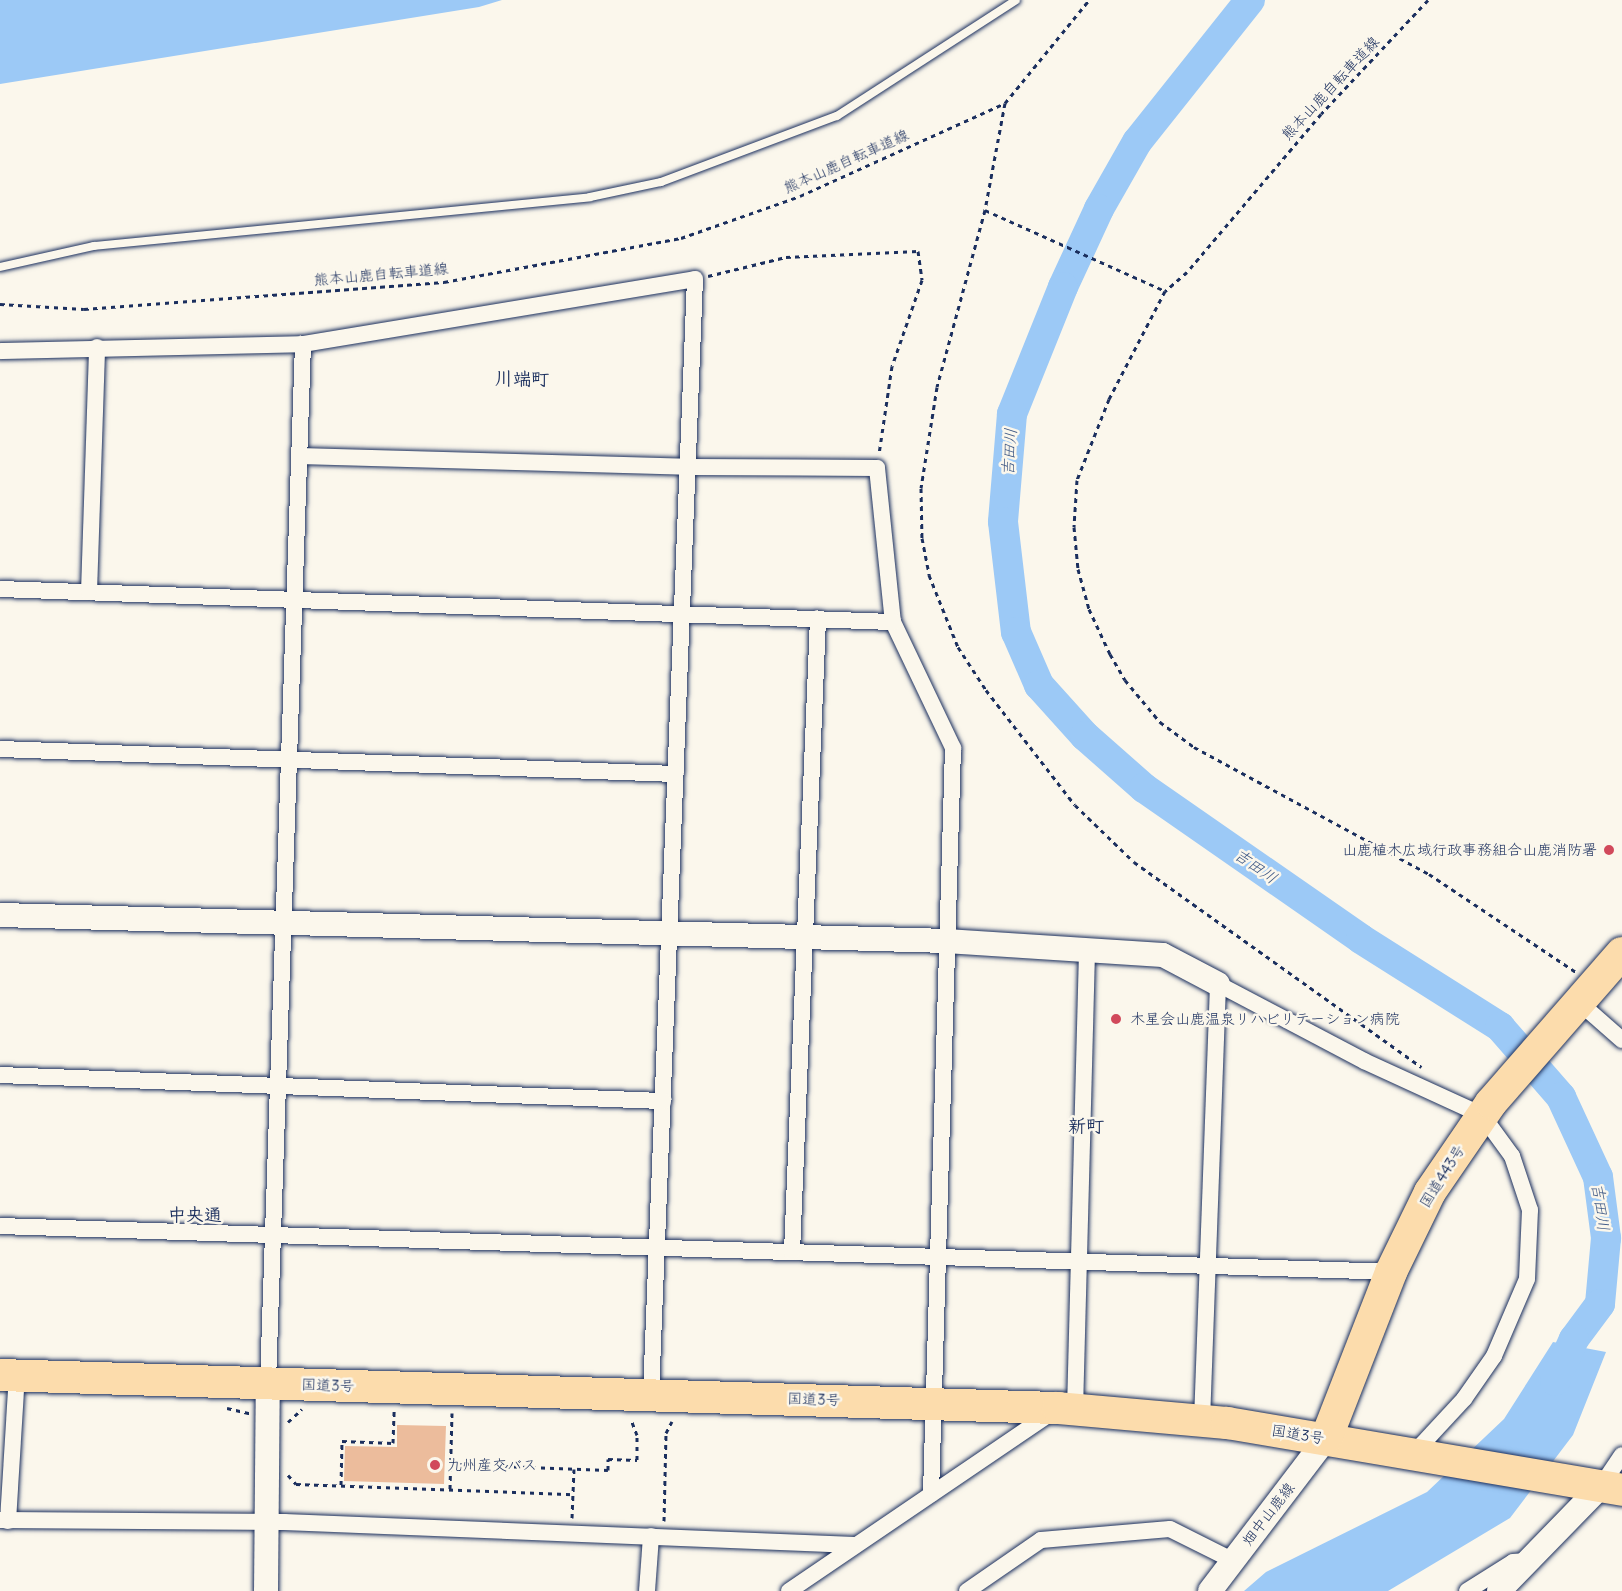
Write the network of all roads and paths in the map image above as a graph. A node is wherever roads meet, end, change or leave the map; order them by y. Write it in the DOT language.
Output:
graph roads {
  1 [pos="1016,0"];
  2 [pos="1089,0"];
  3 [pos="1428,0"];
  4 [pos="1005,103"];
  5 [pos="985,210"];
  6 [pos="0,267"];
  7 [pos="695,279"];
  8 [pos="1165,291"];
  9 [pos="0,304"];
  10 [pos="303,344"];
  11 [pos="97,346"];
  12 [pos="0,351"];
  13 [pos="299,456"];
  14 [pos="687,467"];
  15 [pos="877,468"];
  16 [pos="0,589"];
  17 [pos="89,592"];
  18 [pos="294,599"];
  19 [pos="682,614"];
  20 [pos="818,619"];
  21 [pos="893,622"];
  22 [pos="0,749"];
  23 [pos="288,759"];
  24 [pos="676,774"];
  25 [pos="0,915"];
  26 [pos="282,923"];
  27 [pos="669,934"];
  28 [pos="805,938"];
  29 [pos="946,941"];
  30 [pos="1087,950"];
  31 [pos="1622,952"];
  32 [pos="1218,984"];
  33 [pos="1587,994"];
  34 [pos="1622,1040"];
  35 [pos="1426,1071"];
  36 [pos="0,1075"];
  37 [pos="277,1086"];
  38 [pos="663,1101"];
  39 [pos="1486,1109"];
  40 [pos="0,1226"];
  41 [pos="271,1233"];
  42 [pos="657,1245"];
  43 [pos="792,1252"];
  44 [pos="937,1255"];
  45 [pos="1079,1260"];
  46 [pos="1209,1264"];
  47 [pos="1390,1272"];
  48 [pos="8,1375"];
  49 [pos="268,1382"];
  50 [pos="651,1394"];
  51 [pos="395,1402"];
  52 [pos="933,1403"];
  53 [pos="452,1404"];
  54 [pos="308,1406"];
  55 [pos="1067,1409"];
  56 [pos="629,1415"];
  57 [pos="673,1418"];
  58 [pos="1202,1421"];
  59 [pos="286,1426"];
  60 [pos="1326,1439"];
  61 [pos="1413,1454"];
  62 [pos="1622,1455"];
  63 [pos="451,1464"];
  64 [pos="574,1469"];
  65 [pos="285,1472"];
  66 [pos="341,1485"];
  67 [pos="1612,1488"];
  68 [pos="450,1489"];
  69 [pos="573,1494"];
  70 [pos="931,1494"];
  71 [pos="4,1521"];
  72 [pos="266,1522"];
  73 [pos="581,1522"];
  74 [pos="652,1529"];
  75 [pos="855,1545"];
  76 [pos="1232,1560"];
  77 [pos="1528,1560"];
  78 [pos="267,1591"];
  79 [pos="647,1591"];
  80 [pos="789,1591"];
  81 [pos="967,1591"];
  82 [pos="1210,1591"];
  83 [pos="1467,1591"];
  84 [pos="1499,1591"];
  1 -- 6 [label="lane"];
  2 -- 4 [label="path"];
  3 -- 8 [label="path, 熊本山鹿自転車道線"];
  4 -- 5 [label="path"];
  4 -- 9 [label="path, 熊本山鹿自転車道線"];
  5 -- 8 [label="path"];
  5 -- 35 [label="path"];
  7 -- 10 [label="street"];
  7 -- 14 [label="street"];
  7 -- 15 [label="path"];
  8 -- 33 [label="path"];
  10 -- 11 [label="street"];
  10 -- 13 [label="street"];
  11 -- 12 [label="street"];
  11 -- 17 [label="street"];
  13 -- 14 [label="street"];
  13 -- 18 [label="street"];
  14 -- 15 [label="street"];
  14 -- 19 [label="street"];
  15 -- 21 [label="street"];
  16 -- 17 [label="street"];
  17 -- 18 [label="street"];
  18 -- 19 [label="street"];
  18 -- 23 [label="street"];
  19 -- 20 [label="street"];
  19 -- 24 [label="street"];
  20 -- 21 [label="street"];
  20 -- 28 [label="street"];
  21 -- 29 [label="street"];
  22 -- 23 [label="street"];
  23 -- 24 [label="street"];
  23 -- 26 [label="street"];
  24 -- 27 [label="street"];
  25 -- 26 [label="street"];
  26 -- 27 [label="street"];
  26 -- 37 [label="street"];
  27 -- 28 [label="street"];
  27 -- 38 [label="street"];
  28 -- 29 [label="street"];
  28 -- 43 [label="street"];
  29 -- 30 [label="street"];
  29 -- 44 [label="street"];
  30 -- 32 [label="street"];
  30 -- 45 [label="street"];
  31 -- 33 [label="highway, 国道443号"];
  32 -- 39 [label="street"];
  32 -- 46 [label="street"];
  33 -- 34 [label="street"];
  33 -- 39 [label="highway, 国道443号"];
  36 -- 37 [label="street"];
  37 -- 38 [label="street"];
  37 -- 41 [label="street"];
  38 -- 42 [label="street"];
  39 -- 47 [label="highway, 国道443号"];
  39 -- 61 [label="street"];
  40 -- 41 [label="street"];
  41 -- 42 [label="street"];
  41 -- 49 [label="street"];
  42 -- 43 [label="street"];
  42 -- 50 [label="street"];
  43 -- 44 [label="street"];
  44 -- 45 [label="street"];
  44 -- 52 [label="street"];
  45 -- 46 [label="street"];
  45 -- 55 [label="street"];
  46 -- 47 [label="street"];
  46 -- 58 [label="street"];
  47 -- 60 [label="highway, 国道443号"];
  48 -- 49 [label="highway, 国道3号"];
  48 -- 71 [label="street"];
  49 -- 50 [label="highway, 国道3号"];
  49 -- 72 [label="street"];
  50 -- 52 [label="highway, 国道3号"];
  51 -- 66 [label="path"];
  52 -- 55 [label="highway, 国道3号"];
  52 -- 70 [label="street"];
  53 -- 63 [label="path"];
  54 -- 59 [label="path"];
  55 -- 58 [label="highway, 国道3号"];
  55 -- 70 [label="street"];
  56 -- 64 [label="path"];
  57 -- 74 [label="path"];
  58 -- 60 [label="highway, 国道3号"];
  60 -- 61 [label="highway, 国道3号"];
  60 -- 76 [label="street, 畑中山鹿線"];
  61 -- 67 [label="highway, 国道3号"];
  62 -- 67 [label="street"];
  63 -- 64 [label="path"];
  63 -- 68 [label="path"];
  64 -- 69 [label="path"];
  65 -- 66 [label="path"];
  66 -- 68 [label="path"];
  67 -- 77 [label="street"];
  68 -- 69 [label="path"];
  69 -- 73 [label="path"];
  70 -- 75 [label="street"];
  71 -- 72 [label="street"];
  72 -- 74 [label="street"];
  72 -- 78 [label="street"];
  74 -- 75 [label="street"];
  74 -- 79 [label="street"];
  75 -- 80 [label="street"];
  76 -- 81 [label="street"];
  76 -- 82 [label="street, 畑中山鹿線"];
  77 -- 83 [label="street"];
  77 -- 84 [label="street"];
}
